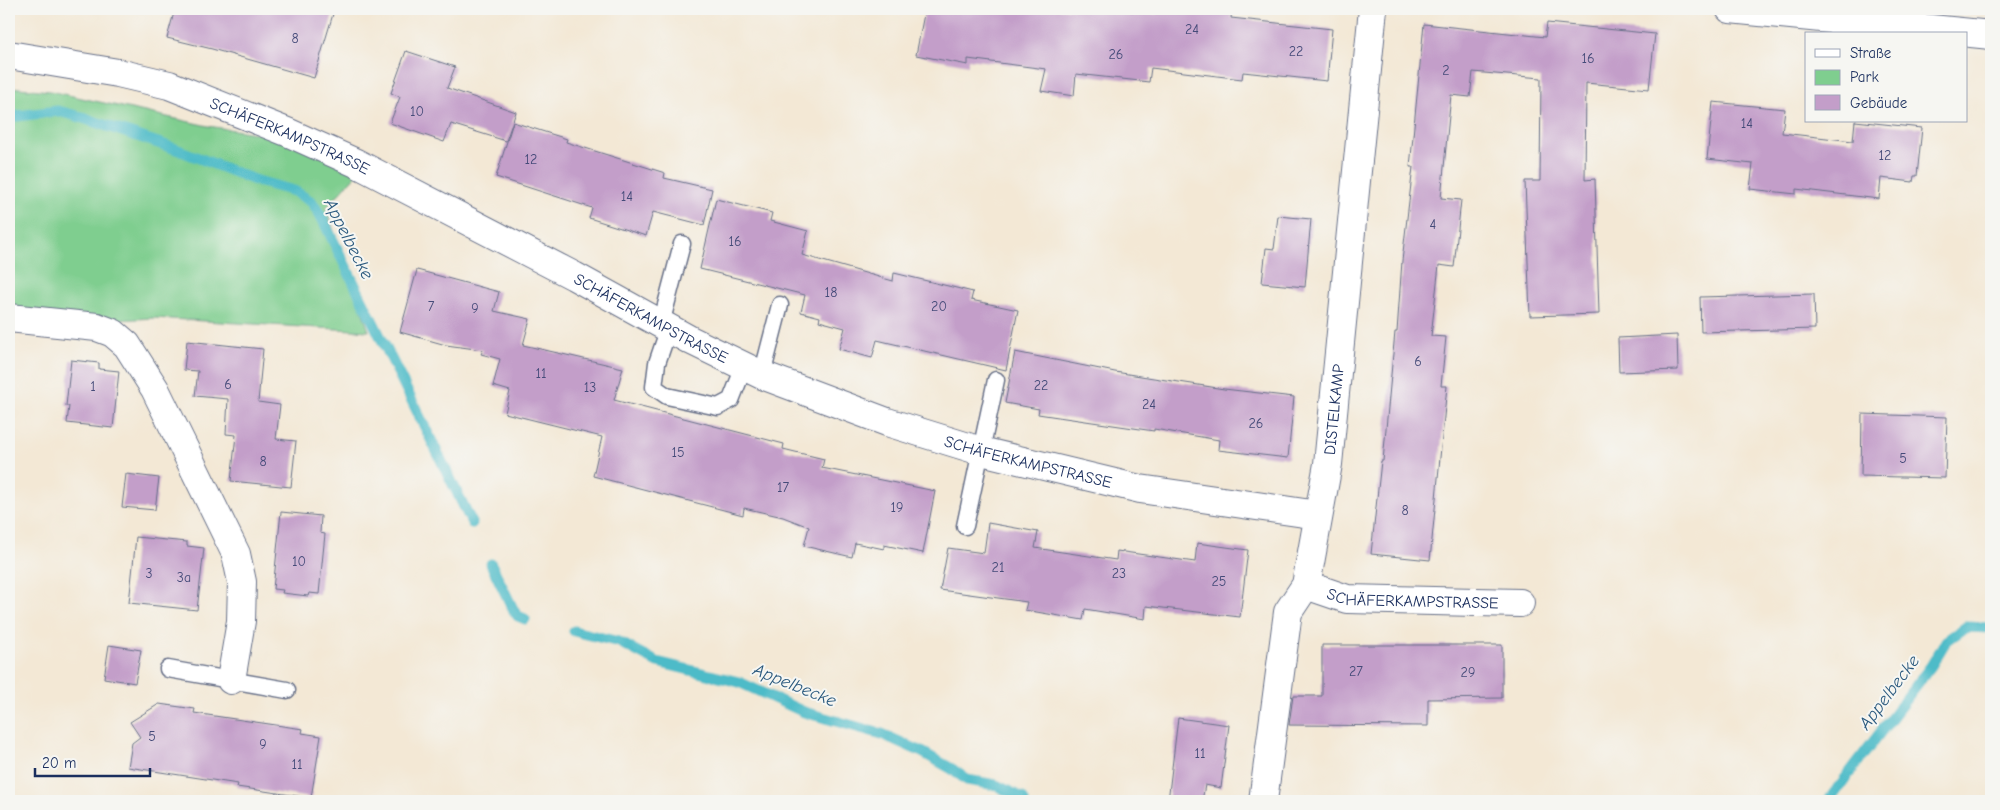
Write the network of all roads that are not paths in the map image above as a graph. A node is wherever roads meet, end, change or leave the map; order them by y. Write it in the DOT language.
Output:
graph roads {
  1 [pos="1373,9"];
  2 [pos="1730,9"];
  3 [pos="1961,32"];
  4 [pos="1968,33"];
  5 [pos="1991,35"];
  6 [pos="9,55"];
  7 [pos="682,244"];
  8 [pos="780,305"];
  9 [pos="9,318"];
  10 [pos="665,326"];
  11 [pos="753,371"];
  12 [pos="996,380"];
  13 [pos="981,452"];
  14 [pos="1318,514"];
  15 [pos="965,526"];
  16 [pos="1306,586"];
  17 [pos="1520,603"];
  18 [pos="168,670"];
  19 [pos="232,680"];
  20 [pos="287,690"];
  21 [pos="1263,801"];
  1 -- 14 [label="street, DISTELKAMP"];
  2 -- 3 [label="street"];
  4 -- 5 [label="street"];
  6 -- 10 [label="street, SCHÄFERKAMPSTRASSE"];
  7 -- 10 [label="lane"];
  8 -- 11 [label="lane"];
  9 -- 19 [label="street"];
  10 -- 11 [label="street, SCHÄFERKAMPSTRASSE"];
  10 -- 11 [label="lane"];
  11 -- 13 [label="street, SCHÄFERKAMPSTRASSE"];
  12 -- 13 [label="lane"];
  13 -- 14 [label="street, SCHÄFERKAMPSTRASSE"];
  13 -- 15 [label="lane"];
  14 -- 16 [label="street, DISTELKAMP"];
  16 -- 17 [label="street, SCHÄFERKAMPSTRASSE"];
  16 -- 21 [label="street, DISTELKAMP"];
  18 -- 19 [label="lane"];
  19 -- 20 [label="lane"];
}
